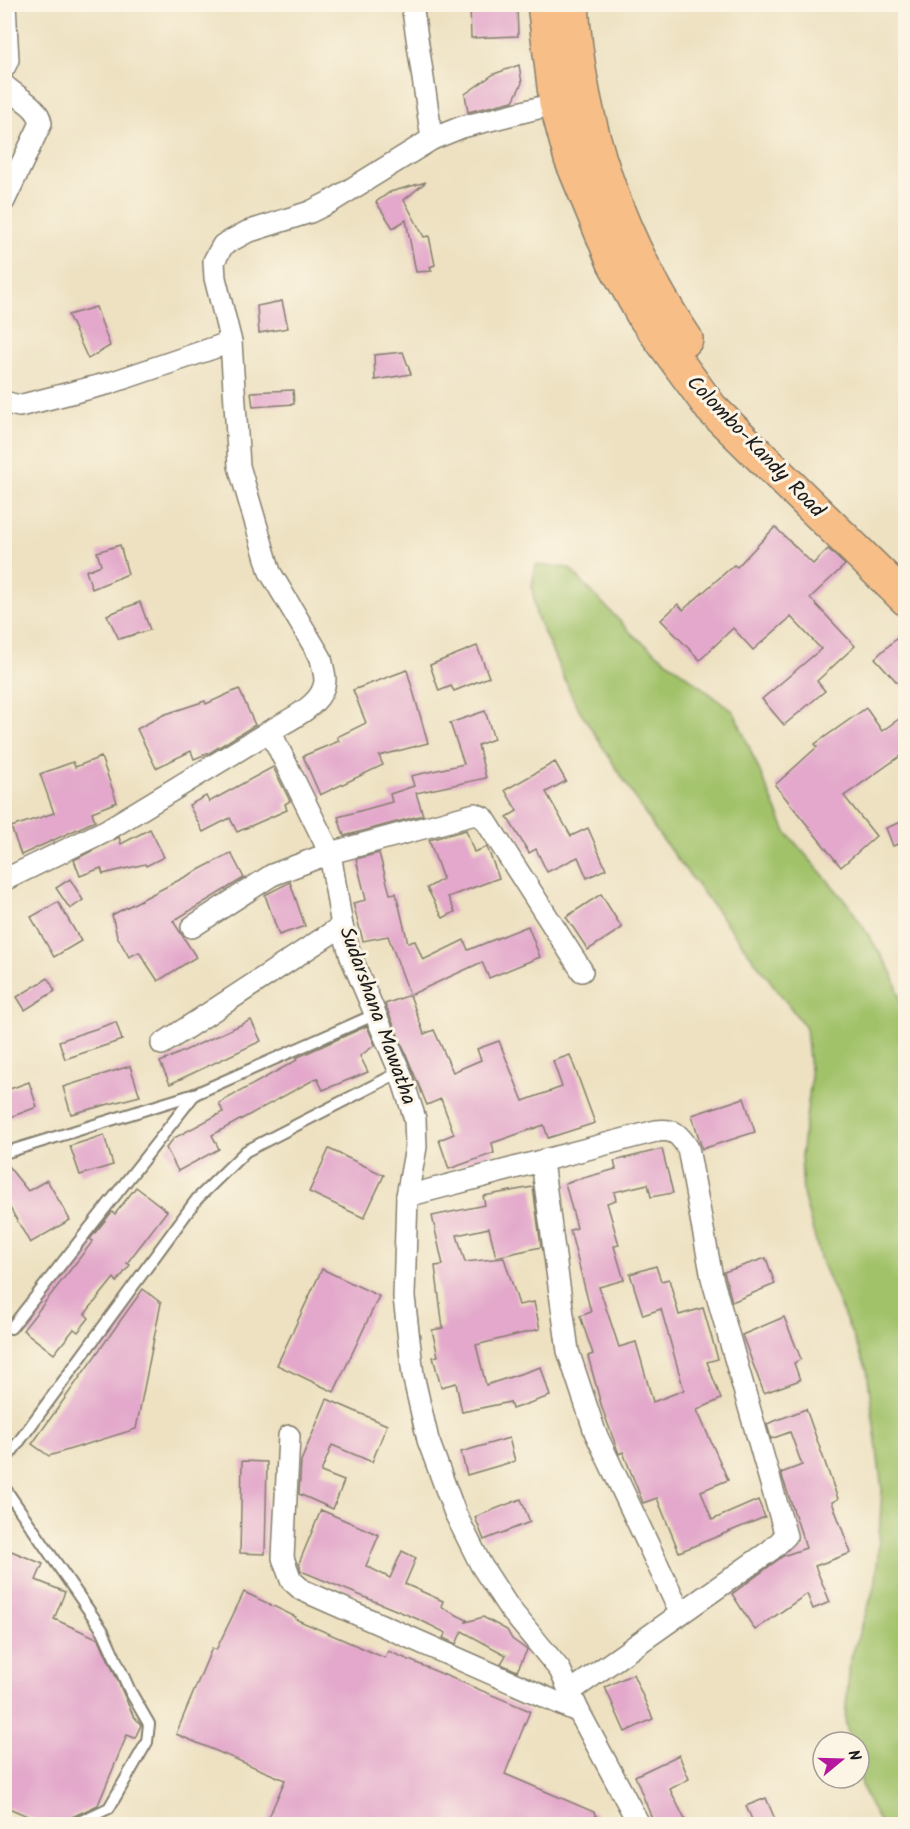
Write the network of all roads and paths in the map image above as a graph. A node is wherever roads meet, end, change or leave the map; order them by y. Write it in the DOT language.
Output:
graph roads {
  1 [pos="5,4"];
  2 [pos="412,4"];
  3 [pos="544,4"];
  4 [pos="572,4"];
  5 [pos="4,68"];
  6 [pos="4,85"];
  7 [pos="570,100"];
  8 [pos="432,139"];
  9 [pos="4,201"];
  10 [pos="231,342"];
  11 [pos="4,402"];
  12 [pos="906,568"];
  13 [pos="906,599"];
  14 [pos="270,731"];
  15 [pos="330,853"];
  16 [pos="4,880"];
  17 [pos="342,926"];
  18 [pos="192,927"];
  19 [pos="582,971"];
  20 [pos="374,1015"];
  21 [pos="162,1044"];
  22 [pos="400,1072"];
  23 [pos="195,1094"];
  24 [pos="4,1153"];
  25 [pos="542,1162"];
  26 [pos="407,1196"];
  27 [pos="11,1328"];
  28 [pos="289,1436"];
  29 [pos="4,1462"];
  30 [pos="4,1487"];
  31 [pos="680,1612"];
  32 [pos="571,1691"];
  33 [pos="579,1712"];
  34 [pos="4,1822"];
  35 [pos="9,1824"];
  36 [pos="75,1824"];
  37 [pos="639,1824"];
  1 -- 5 [label="street"];
  2 -- 8 [label="street"];
  3 -- 7 [label="highway, Colombo-Kandy Road"];
  4 -- 7 [label="highway, Colombo-Kandy Road"];
  6 -- 9 [label="street"];
  7 -- 8 [label="street"];
  7 -- 12 [label="highway, Colombo-Kandy Road"];
  7 -- 13 [label="highway, Colombo-Kandy Road"];
  8 -- 10 [label="street"];
  10 -- 11 [label="street"];
  10 -- 14 [label="street"];
  14 -- 15 [label="street, Sudarshana Mawatha"];
  14 -- 16 [label="street"];
  15 -- 17 [label="street, Sudarshana Mawatha"];
  15 -- 18 [label="street"];
  15 -- 19 [label="street"];
  17 -- 20 [label="street, Sudarshana Mawatha"];
  17 -- 21 [label="street"];
  20 -- 22 [label="street, Sudarshana Mawatha"];
  20 -- 23 [label="lane"];
  22 -- 26 [label="street, Sudarshana Mawatha"];
  22 -- 29 [label="lane"];
  23 -- 24 [label="lane"];
  23 -- 27 [label="lane"];
  25 -- 26 [label="street"];
  25 -- 31 [label="street"];
  25 -- 31 [label="street"];
  26 -- 32 [label="street, Sudarshana Mawatha"];
  28 -- 33 [label="street"];
  30 -- 36 [label="lane"];
  31 -- 32 [label="street"];
  32 -- 33 [label="street, Sudarshana Mawatha"];
  33 -- 37 [label="street, Sudarshana Mawatha"];
  34 -- 35 [label="lane"];
}
